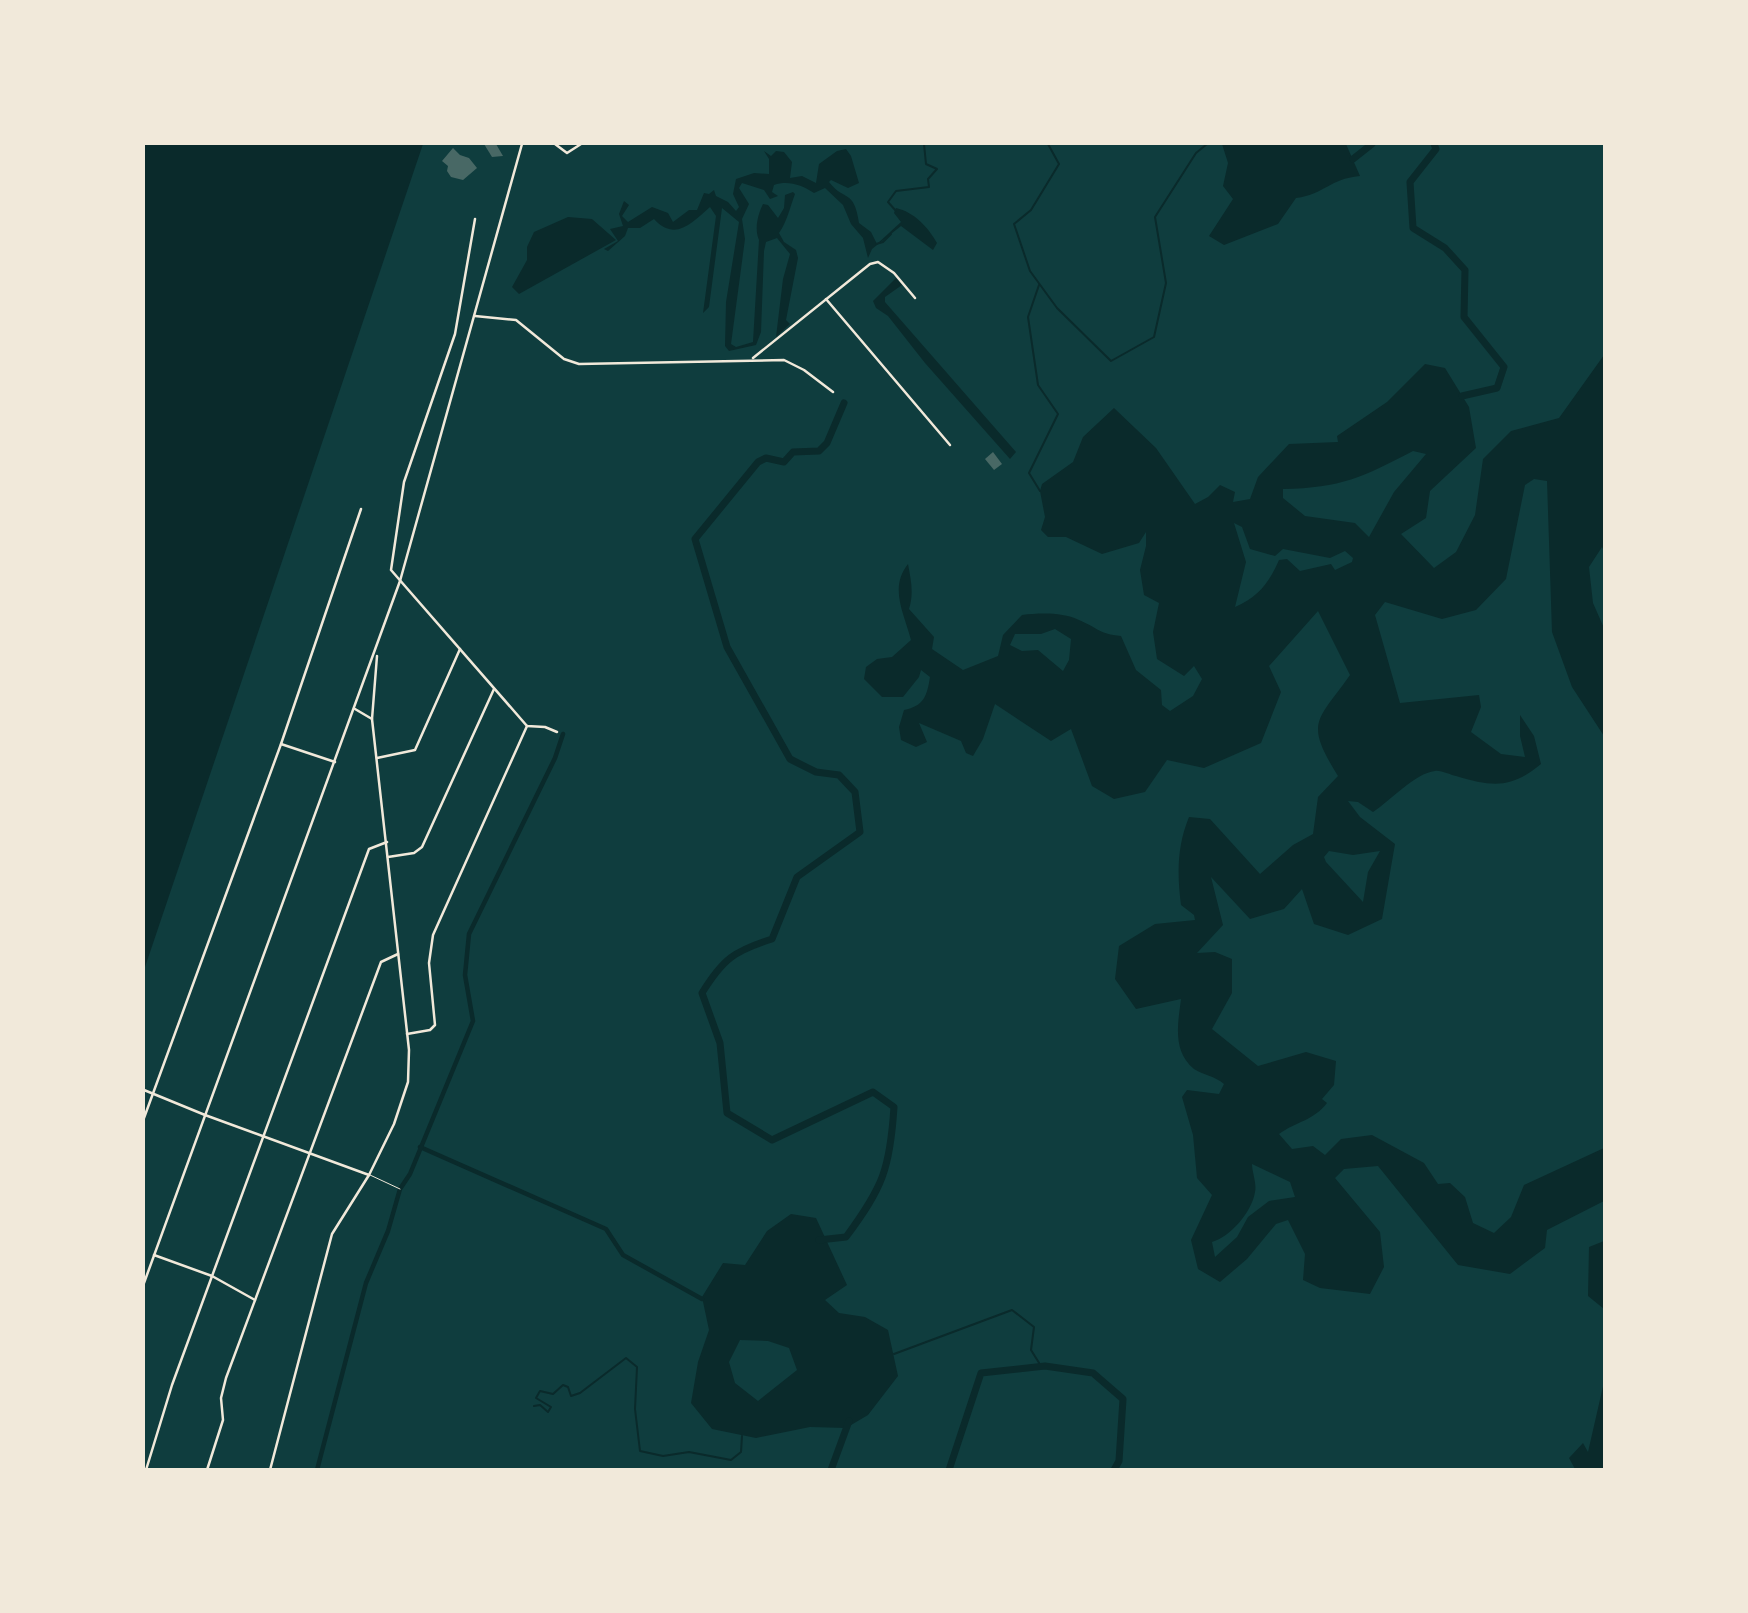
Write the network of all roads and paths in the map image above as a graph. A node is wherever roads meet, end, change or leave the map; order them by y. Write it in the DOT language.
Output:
graph roads {
  1 [pos="522,144"];
  2 [pos="555,144"];
  3 [pos="581,144"];
  4 [pos="475,219"];
  5 [pos="915,298"];
  6 [pos="826,299"];
  7 [pos="475,316"];
  8 [pos="751,359"];
  9 [pos="833,392"];
  10 [pos="950,445"];
  11 [pos="361,509"];
  12 [pos="400,581"];
  13 [pos="460,649"];
  14 [pos="377,650"];
  15 [pos="494,688"];
  16 [pos="355,709"];
  17 [pos="372,719"];
  18 [pos="527,726"];
  19 [pos="557,732"];
  20 [pos="281,744"];
  21 [pos="377,758"];
  22 [pos="335,762"];
  23 [pos="387,842"];
  24 [pos="388,857"];
  25 [pos="398,954"];
  26 [pos="407,1034"];
  27 [pos="144,1090"];
  28 [pos="152,1094"];
  29 [pos="205,1115"];
  30 [pos="144,1118"];
  31 [pos="263,1136"];
  32 [pos="310,1153"];
  33 [pos="369,1175"];
  34 [pos="400,1189"];
  35 [pos="154,1255"];
  36 [pos="212,1276"];
  37 [pos="144,1283"];
  38 [pos="255,1300"];
  39 [pos="146,1469"];
  40 [pos="207,1469"];
  41 [pos="270,1469"];
  1 -- 7 [label="street"];
  2 -- 3 [label="street"];
  4 -- 12 [label="street"];
  5 -- 6 [label="street"];
  6 -- 8 [label="street"];
  6 -- 10 [label="street"];
  7 -- 8 [label="street"];
  7 -- 12 [label="street"];
  8 -- 9 [label="street"];
  11 -- 20 [label="street"];
  12 -- 13 [label="street"];
  12 -- 14 [label="street"];
  13 -- 15 [label="street"];
  13 -- 21 [label="street"];
  14 -- 16 [label="street"];
  14 -- 17 [label="street"];
  15 -- 18 [label="street"];
  15 -- 24 [label="street"];
  16 -- 17 [label="street"];
  16 -- 22 [label="street"];
  17 -- 21 [label="street"];
  18 -- 19 [label="street"];
  18 -- 26 [label="street"];
  20 -- 22 [label="street"];
  20 -- 28 [label="street"];
  21 -- 23 [label="street"];
  22 -- 29 [label="street"];
  23 -- 24 [label="street"];
  23 -- 31 [label="street"];
  24 -- 25 [label="street"];
  25 -- 26 [label="street"];
  25 -- 32 [label="street"];
  26 -- 33 [label="street"];
  27 -- 28 [label="street"];
  28 -- 29 [label="street"];
  28 -- 30 [label="street"];
  29 -- 31 [label="street"];
  29 -- 35 [label="street"];
  31 -- 32 [label="street"];
  31 -- 36 [label="street"];
  32 -- 33 [label="street"];
  32 -- 38 [label="street"];
  33 -- 34 [label="lane"];
  33 -- 41 [label="street"];
  35 -- 36 [label="street"];
  35 -- 37 [label="street"];
  36 -- 38 [label="street"];
  36 -- 39 [label="street"];
  38 -- 40 [label="street"];
}
